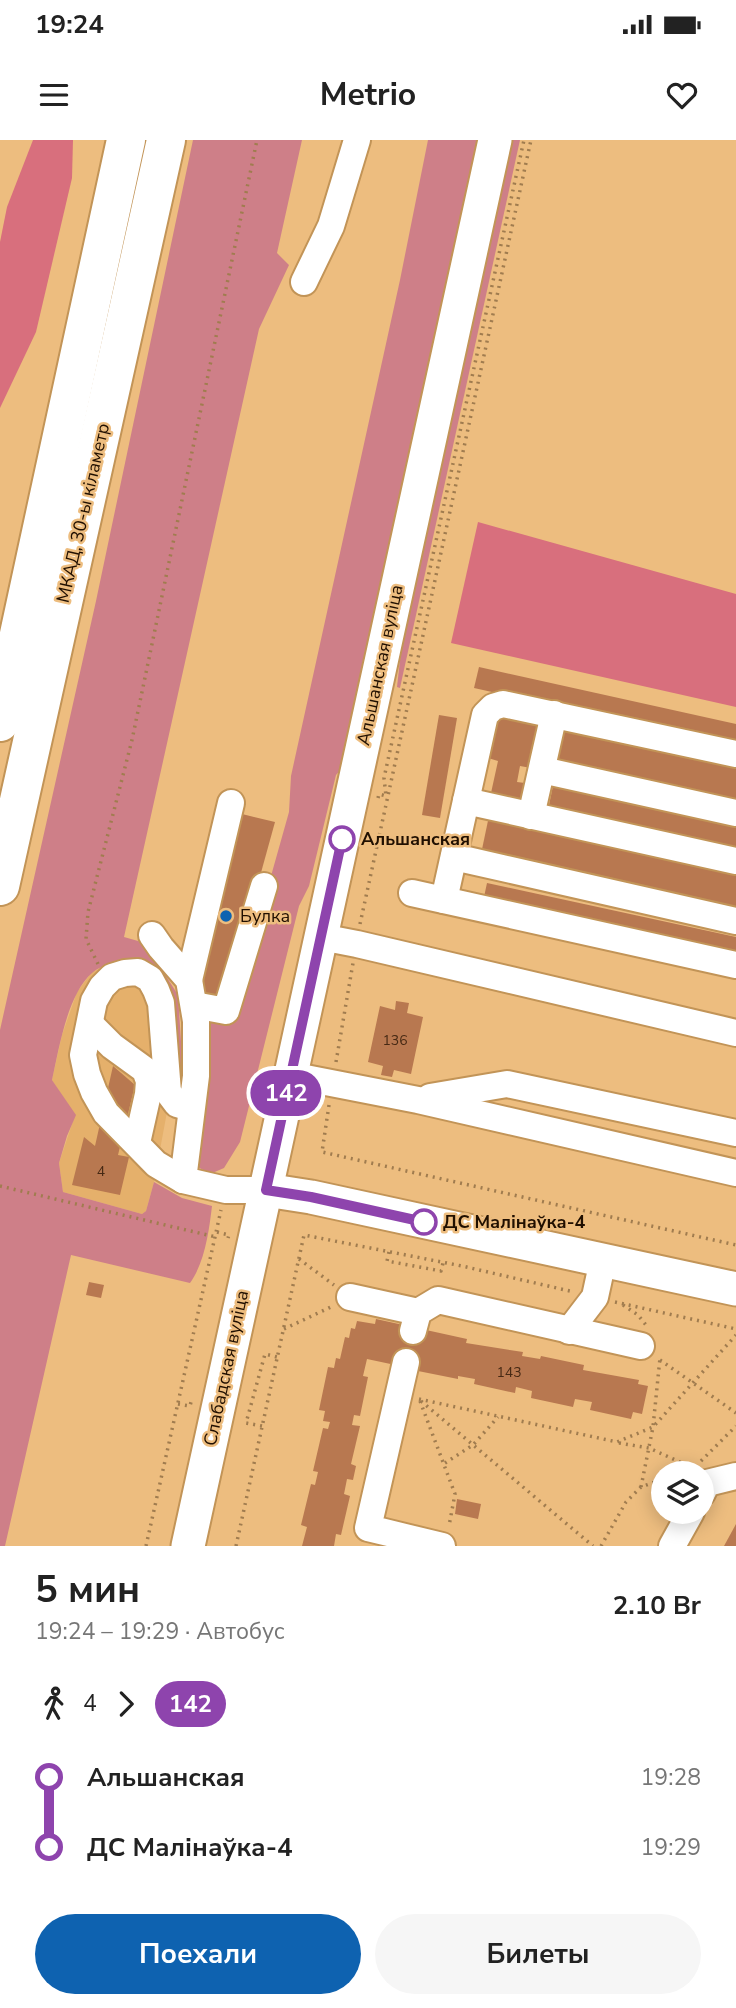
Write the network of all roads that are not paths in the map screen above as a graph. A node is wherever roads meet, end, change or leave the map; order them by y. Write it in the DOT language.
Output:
graph roads {
  1 [pos="126,140"];
  2 [pos="166,140"];
  3 [pos="357,140"];
  4 [pos="495,140"];
  5 [pos="304,282"];
  6 [pos="554,714"];
  7 [pos="0,722"];
  8 [pos="736,754"];
  9 [pos="542,770"];
  10 [pos="466,801"];
  11 [pos="231,803"];
  12 [pos="736,813"];
  13 [pos="531,816"];
  14 [pos="454,856"];
  15 [pos="736,861"];
  16 [pos="0,886"];
  17 [pos="264,886"];
  18 [pos="412,893"];
  19 [pos="444,901"];
  20 [pos="736,920"];
  21 [pos="152,935"];
  22 [pos="321,937"];
  23 [pos="736,965"];
  24 [pos="192,993"];
  25 [pos="90,1024"];
  26 [pos="736,1033"];
  27 [pos="290,1075"];
  28 [pos="418,1100"];
  29 [pos="191,1108"];
  30 [pos="736,1133"];
  31 [pos="137,1143"];
  32 [pos="736,1173"];
  33 [pos="183,1180"];
  34 [pos="266,1190"];
  35 [pos="603,1260"];
  36 [pos="736,1289"];
  37 [pos="350,1297"];
  38 [pos="569,1331"];
  39 [pos="651,1354"];
  40 [pos="406,1362"];
  41 [pos="736,1476"];
  42 [pos="714,1481"];
  43 [pos="684,1524"];
  44 [pos="445,1539"];
  45 [pos="188,1546"];
  46 [pos="672,1546"];
  1 -- 7 [label="highway, МКАД, 30-ы кіламетр"];
  2 -- 16 [label="highway, МКАД, 30-ы кіламетр"];
  3 -- 5 [label="lane"];
  4 -- 22 [label="main road, Альшанская вуліца"];
  6 -- 8 [label="lane"];
  6 -- 9 [label="lane"];
  6 -- 10 [label="lane"];
  9 -- 12 [label="lane"];
  9 -- 13 [label="lane"];
  10 -- 13 [label="lane"];
  10 -- 14 [label="lane"];
  11 -- 24 [label="lane"];
  13 -- 15 [label="lane"];
  14 -- 19 [label="lane"];
  14 -- 20 [label="lane"];
  17 -- 24 [label="lane"];
  18 -- 19 [label="lane"];
  19 -- 23 [label="lane"];
  21 -- 24 [label="lane"];
  22 -- 26 [label="lane"];
  22 -- 27 [label="main road, Альшанская вуліца"];
  24 -- 29 [label="lane"];
  25 -- 29 [label="lane"];
  25 -- 31 [label="lane"];
  25 -- 31 [label="lane"];
  27 -- 28 [label="lane"];
  27 -- 34 [label="main road, Альшанская вуліца"];
  28 -- 30 [label="lane"];
  28 -- 32 [label="lane"];
  29 -- 33 [label="lane"];
  31 -- 33 [label="lane"];
  33 -- 34 [label="lane"];
  34 -- 35 [label="main road"];
  34 -- 45 [label="main road, Слабадская вуліца"];
  35 -- 36 [label="main road"];
  35 -- 38 [label="lane"];
  37 -- 38 [label="lane"];
  38 -- 39 [label="lane"];
  40 -- 44 [label="lane"];
  41 -- 42 [label="lane"];
  43 -- 46 [label="lane"];
}
